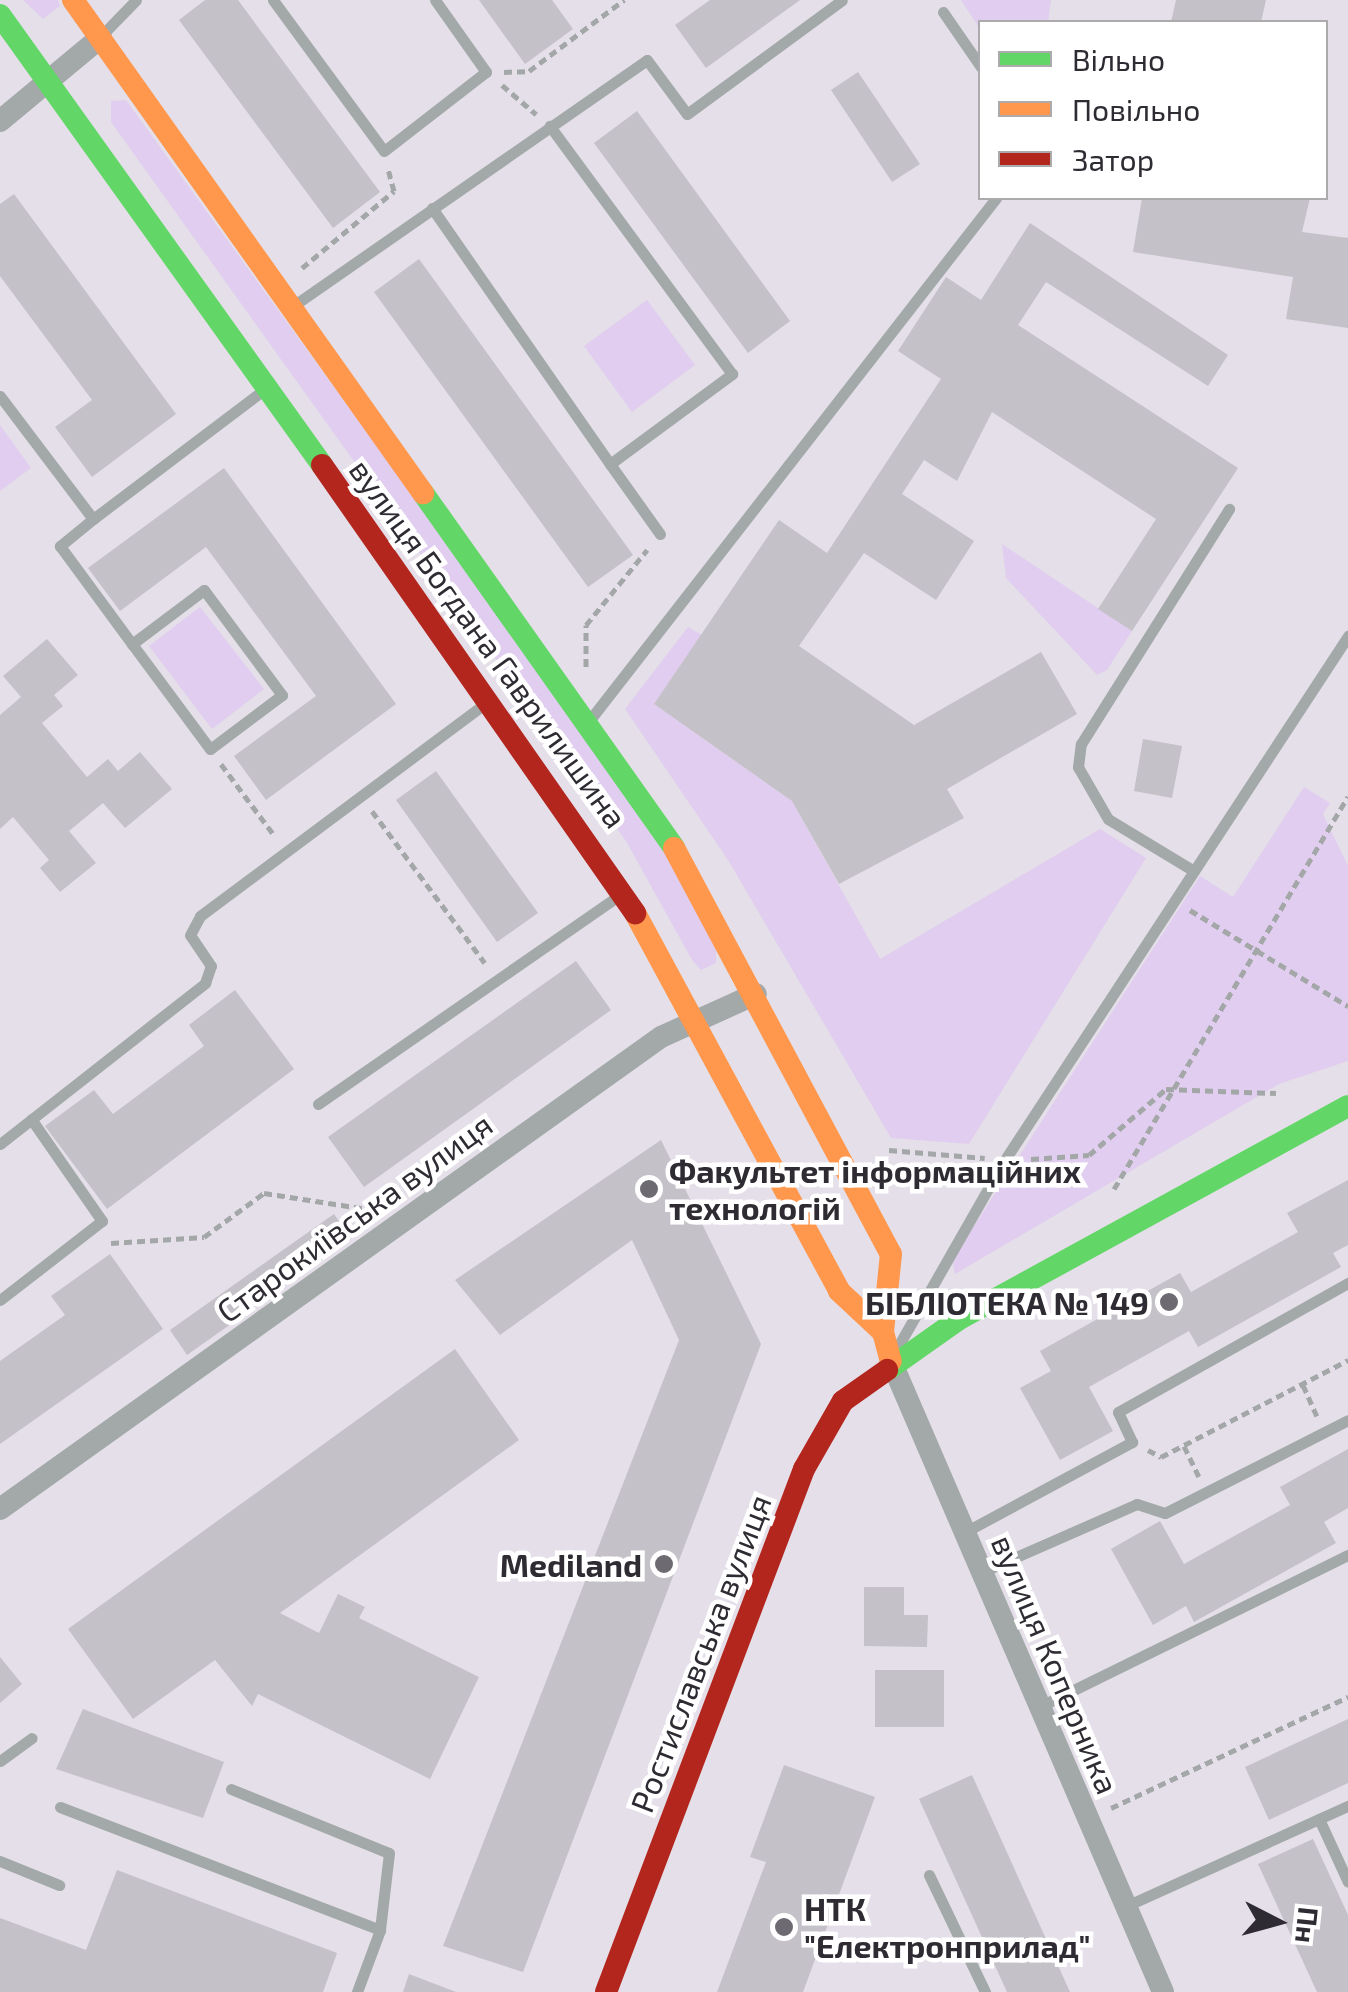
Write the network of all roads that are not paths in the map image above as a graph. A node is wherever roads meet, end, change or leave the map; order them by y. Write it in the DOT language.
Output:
graph roads {
  1 [pos="73,0"];
  2 [pos="136,0"];
  3 [pos="274,0"];
  4 [pos="435,0"];
  5 [pos="842,0"];
  6 [pos="943,12"];
  7 [pos="0,15"];
  8 [pos="100,37"];
  9 [pos="978,63"];
  10 [pos="47,84"];
  11 [pos="0,121"];
  12 [pos="550,126"];
  13 [pos="994,200"];
  14 [pos="432,208"];
  15 [pos="292,306"];
  16 [pos="266,388"];
  17 [pos="0,396"];
  18 [pos="610,464"];
  19 [pos="1229,510"];
  20 [pos="93,519"];
  21 [pos="660,534"];
  22 [pos="1348,636"];
  23 [pos="132,644"];
  24 [pos="490,700"];
  25 [pos="589,720"];
  26 [pos="1194,872"];
  27 [pos="624,892"];
  28 [pos="756,994"];
  29 [pos="696,1018"];
  30 [pos="318,1104"];
  31 [pos="1348,1106"];
  32 [pos="32,1120"];
  33 [pos="0,1144"];
  34 [pos="1348,1284"];
  35 [pos="0,1300"];
  36 [pos="883,1332"];
  37 [pos="891,1361"];
  38 [pos="1348,1420"];
  39 [pos="0,1509"];
  40 [pos="964,1532"];
  41 [pos="1348,1555"];
  42 [pos="982,1572"];
  43 [pos="1041,1706"];
  44 [pos="32,1738"];
  45 [pos="0,1761"];
  46 [pos="231,1789"];
  47 [pos="1348,1806"];
  48 [pos="60,1807"];
  49 [pos="1319,1819"];
  50 [pos="0,1861"];
  51 [pos="930,1875"];
  52 [pos="1348,1882"];
  53 [pos="59,1885"];
  54 [pos="1124,1908"];
  55 [pos="380,1930"];
  56 [pos="357,1992"];
  57 [pos="606,1992"];
  58 [pos="985,1992"];
  59 [pos="1164,1992"];
  1 -- 8 [label="street, вулиця Богдана Гаврилишина"];
  2 -- 8 [label="lane"];
  3 -- 4 [label="lane"];
  5 -- 12 [label="lane"];
  6 -- 9 [label="lane"];
  7 -- 10 [label="street, вулиця Богдана Гаврилишина"];
  8 -- 10 [label="street"];
  8 -- 15 [label="street, вулиця Богдана Гаврилишина"];
  10 -- 11 [label="street"];
  10 -- 16 [label="street, вулиця Богдана Гаврилишина"];
  12 -- 14 [label="lane"];
  12 -- 18 [label="lane"];
  13 -- 25 [label="lane"];
  14 -- 15 [label="lane"];
  14 -- 18 [label="lane"];
  15 -- 25 [label="street, вулиця Богдана Гаврилишина"];
  16 -- 20 [label="lane"];
  16 -- 24 [label="street, вулиця Богдана Гаврилишина"];
  17 -- 20 [label="lane"];
  18 -- 21 [label="lane"];
  19 -- 26 [label="lane"];
  20 -- 23 [label="lane"];
  22 -- 26 [label="lane"];
  23 -- 23 [label="lane"];
  24 -- 27 [label="street, вулиця Богдана Гаврилишина"];
  24 -- 32 [label="lane"];
  25 -- 28 [label="street, вулиця Богдана Гаврилишина"];
  26 -- 37 [label="lane"];
  27 -- 29 [label="street, вулиця Богдана Гаврилишина"];
  27 -- 30 [label="lane"];
  28 -- 29 [label="street, Старокиївська вулиця"];
  28 -- 36 [label="street, вулиця Богдана Гаврилишина"];
  29 -- 36 [label="street, вулиця Богдана Гаврилишина"];
  29 -- 39 [label="street, Старокиївська вулиця"];
  31 -- 37 [label="street, Ростиславська вулиця"];
  32 -- 33 [label="lane"];
  32 -- 35 [label="lane"];
  34 -- 40 [label="lane"];
  36 -- 37 [label="street, вулиця Богдана Гаврилишина"];
  37 -- 40 [label="street, вулиця Коперника"];
  37 -- 57 [label="street, Ростиславська вулиця"];
  38 -- 42 [label="lane"];
  40 -- 42 [label="street, вулиця Коперника"];
  41 -- 43 [label="lane"];
  42 -- 43 [label="street, вулиця Коперника"];
  43 -- 54 [label="street, вулиця Коперника"];
  44 -- 45 [label="lane"];
  46 -- 55 [label="lane"];
  47 -- 49 [label="lane"];
  48 -- 55 [label="lane"];
  49 -- 52 [label="lane"];
  49 -- 54 [label="lane"];
  50 -- 53 [label="lane"];
  51 -- 58 [label="lane"];
  54 -- 59 [label="street, вулиця Коперника"];
  55 -- 56 [label="lane"];
}
